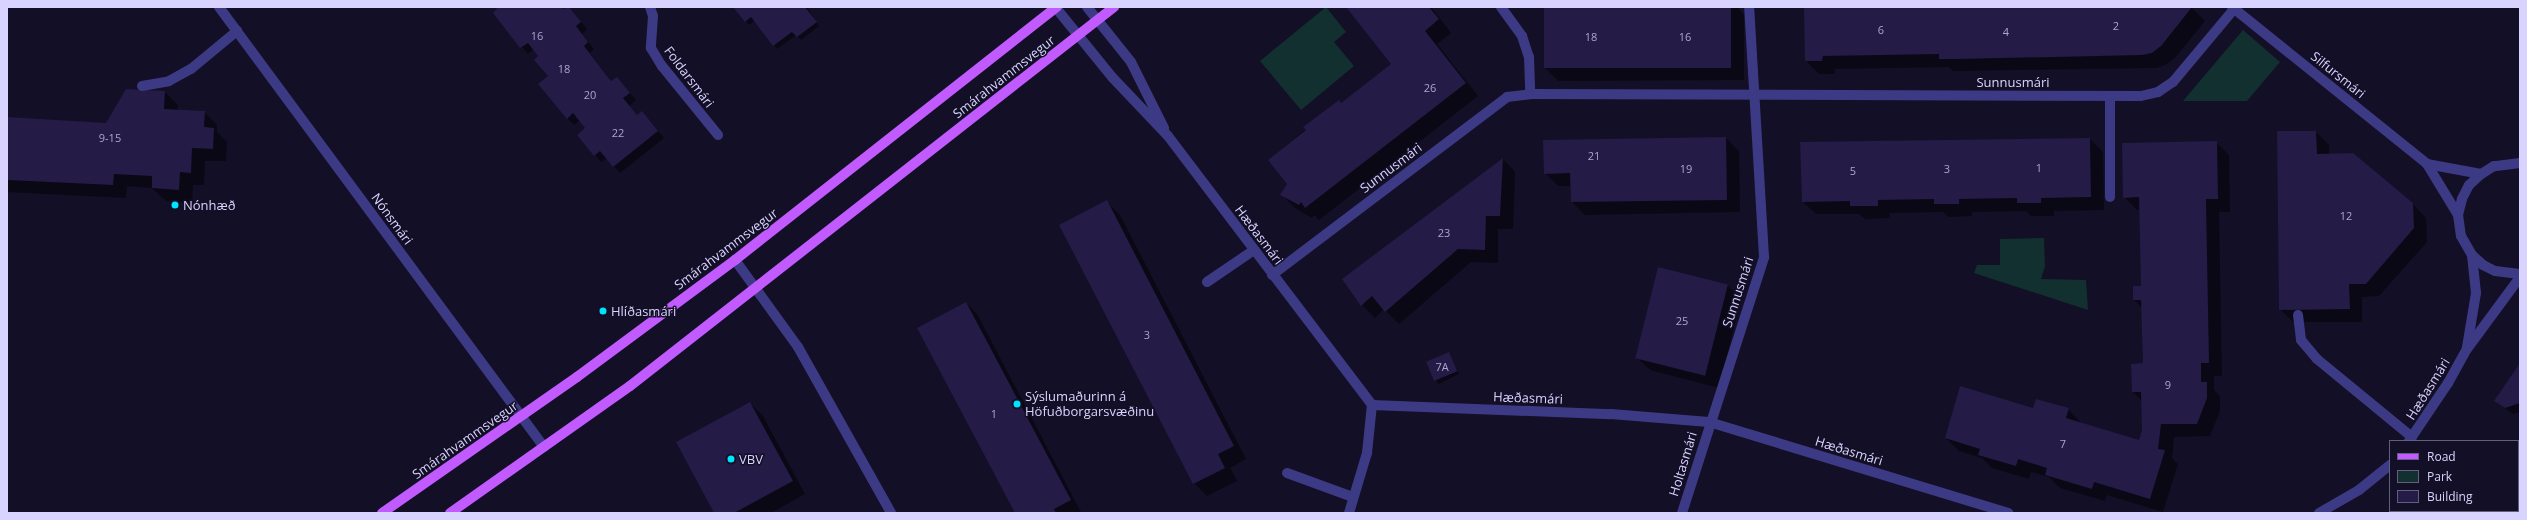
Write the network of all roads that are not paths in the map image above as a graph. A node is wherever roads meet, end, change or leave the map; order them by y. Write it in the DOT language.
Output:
graph roads {
  1 [pos="219,7"];
  2 [pos="650,7"];
  3 [pos="1056,7"];
  4 [pos="1087,7"];
  5 [pos="1114,7"];
  6 [pos="1501,7"];
  7 [pos="1749,7"];
  8 [pos="2233,8"];
  9 [pos="1097,20"];
  10 [pos="237,31"];
  11 [pos="1078,36"];
  12 [pos="142,86"];
  13 [pos="1530,94"];
  14 [pos="1754,94"];
  15 [pos="2110,96"];
  16 [pos="718,135"];
  17 [pos="1168,136"];
  18 [pos="2520,163"];
  19 [pos="2427,164"];
  20 [pos="2481,174"];
  21 [pos="2110,197"];
  22 [pos="2458,215"];
  23 [pos="1254,250"];
  24 [pos="2472,255"];
  25 [pos="735,260"];
  26 [pos="1272,274"];
  27 [pos="2520,274"];
  28 [pos="2520,277"];
  29 [pos="1207,282"];
  30 [pos="757,288"];
  31 [pos="2298,316"];
  32 [pos="2467,349"];
  33 [pos="1372,406"];
  34 [pos="522,416"];
  35 [pos="1710,422"];
  36 [pos="2410,439"];
  37 [pos="544,447"];
  38 [pos="2389,466"];
  39 [pos="1287,473"];
  40 [pos="1353,498"];
  41 [pos="382,513"];
  42 [pos="450,513"];
  43 [pos="891,513"];
  44 [pos="1349,513"];
  45 [pos="1682,513"];
  46 [pos="2008,513"];
  47 [pos="2319,513"];
  1 -- 10 [label="street, Nónsmári"];
  2 -- 16 [label="street, Foldarsmári"];
  3 -- 11 [label="street, Hæðasmári"];
  3 -- 25 [label="main road, Smárahvammsvegur"];
  4 -- 9 [label="street, Hæðasmári"];
  5 -- 9 [label="main road, Smárahvammsvegur"];
  6 -- 13 [label="street"];
  7 -- 14 [label="street, Sunnusmári"];
  8 -- 15 [label="street, Sunnusmári"];
  8 -- 19 [label="street, Silfursmári"];
  9 -- 11 [label="main road, Smárahvammsvegur"];
  9 -- 17 [label="street, Hæðasmári"];
  10 -- 12 [label="street"];
  10 -- 34 [label="street, Nónsmári"];
  11 -- 17 [label="street, Hæðasmári"];
  11 -- 30 [label="main road, Smárahvammsvegur"];
  13 -- 14 [label="street, Sunnusmári"];
  13 -- 26 [label="street, Sunnusmári"];
  14 -- 15 [label="street, Sunnusmári"];
  14 -- 35 [label="street, Sunnusmári"];
  15 -- 21 [label="street"];
  17 -- 23 [label="street, Hæðasmári"];
  18 -- 20 [label="street"];
  19 -- 20 [label="street, Silfursmári"];
  19 -- 22 [label="street, Silfursmári"];
  20 -- 22 [label="street"];
  22 -- 24 [label="street"];
  23 -- 26 [label="street, Hæðasmári"];
  23 -- 29 [label="street"];
  24 -- 27 [label="street"];
  24 -- 32 [label="street, Hæðasmári"];
  25 -- 30 [label="street"];
  25 -- 34 [label="main road, Smárahvammsvegur"];
  26 -- 33 [label="street, Hæðasmári"];
  28 -- 32 [label="street, Hæðasmári"];
  30 -- 37 [label="main road, Smárahvammsvegur"];
  30 -- 43 [label="street"];
  31 -- 36 [label="street"];
  32 -- 36 [label="street, Hæðasmári"];
  33 -- 35 [label="street, Hæðasmári"];
  33 -- 40 [label="street"];
  34 -- 37 [label="street, Nónsmári"];
  34 -- 41 [label="main road, Smárahvammsvegur"];
  35 -- 45 [label="street, Holtasmári"];
  35 -- 46 [label="street, Hæðasmári"];
  37 -- 42 [label="main road, Smárahvammsvegur"];
  38 -- 47 [label="street"];
  39 -- 40 [label="street"];
  40 -- 44 [label="street"];
}
